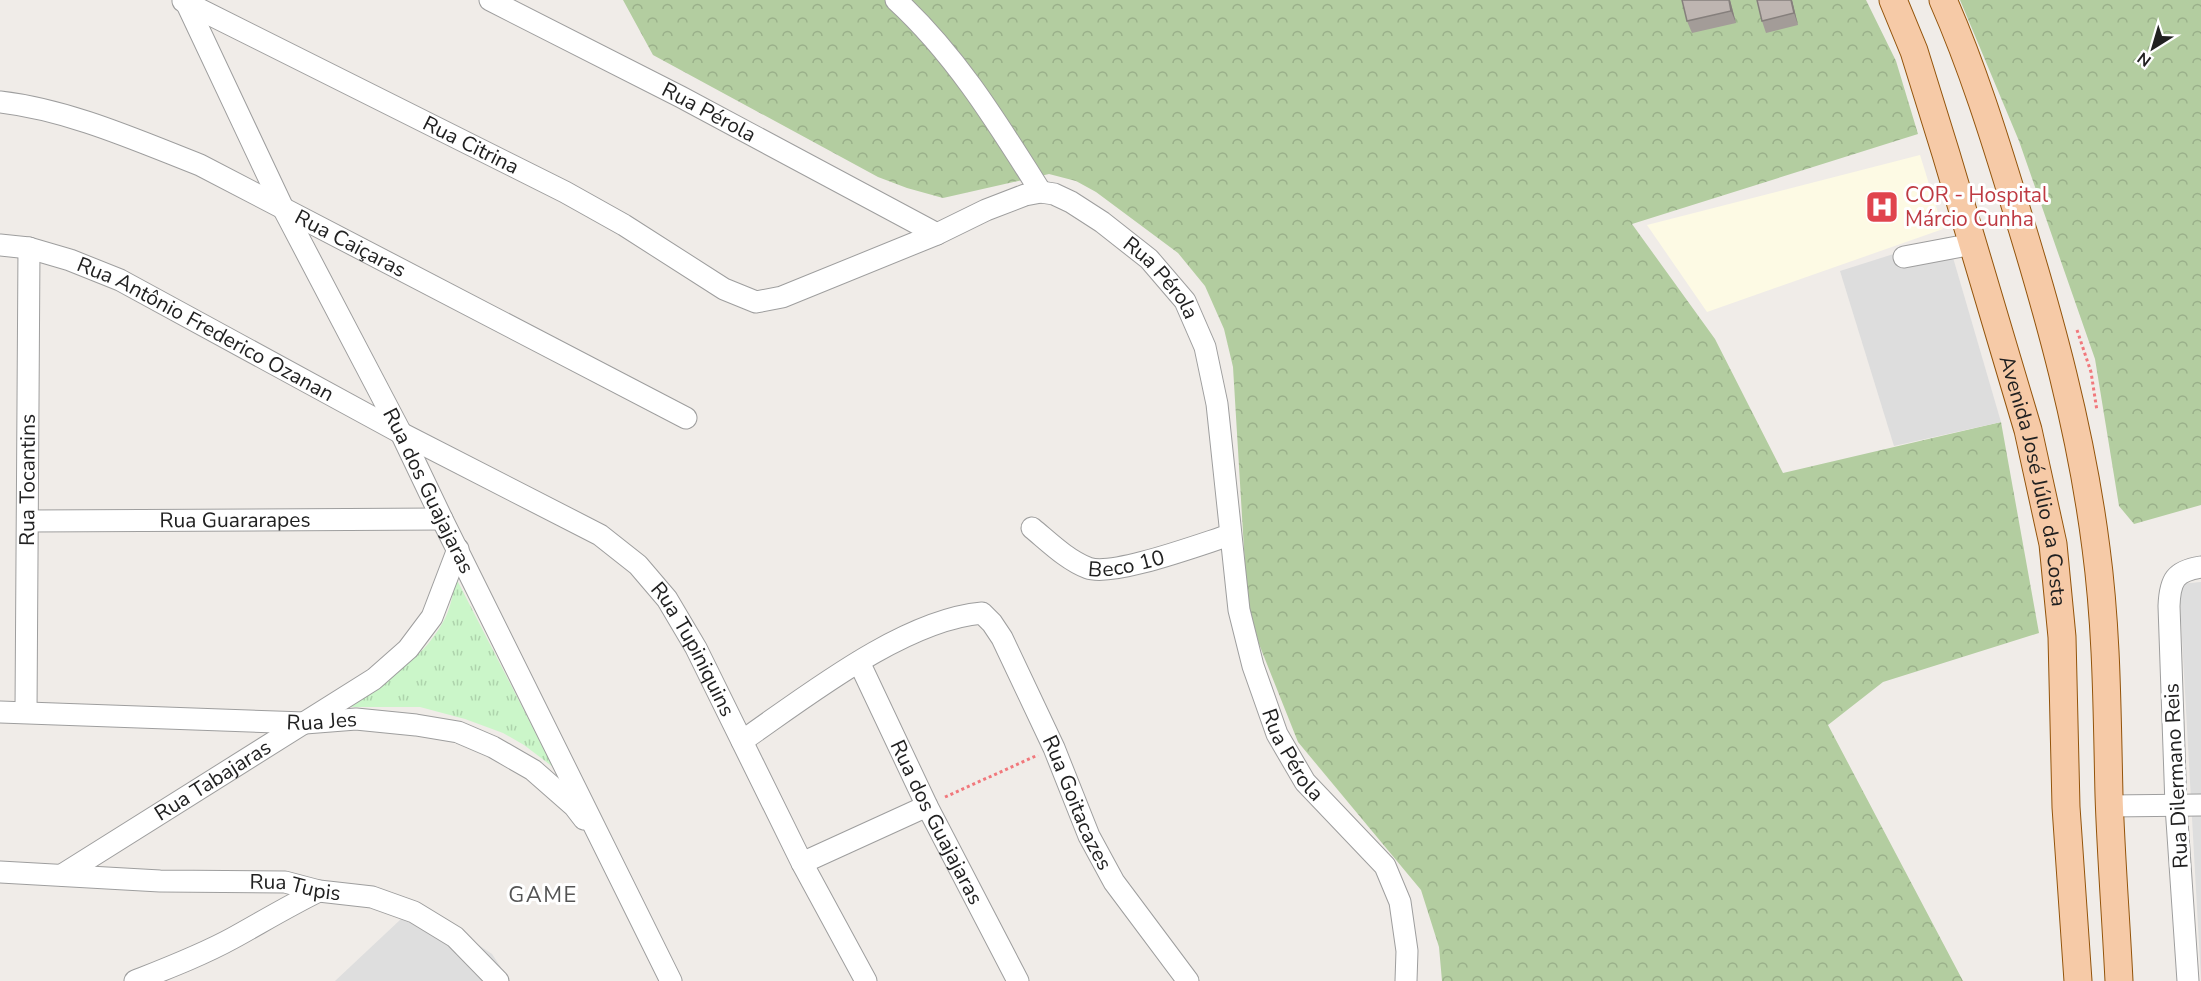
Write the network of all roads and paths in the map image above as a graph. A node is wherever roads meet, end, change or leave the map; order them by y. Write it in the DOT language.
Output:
graph roads {
  1 [pos="490,0"];
  2 [pos="896,0"];
  3 [pos="1893,0"];
  4 [pos="1943,0"];
  5 [pos="183,1"];
  6 [pos="0,102"];
  7 [pos="1041,192"];
  8 [pos="282,206"];
  9 [pos="937,234"];
  10 [pos="1973,243"];
  11 [pos="0,245"];
  12 [pos="29,248"];
  13 [pos="1904,257"];
  14 [pos="686,418"];
  15 [pos="401,432"];
  16 [pos="442,519"];
  17 [pos="28,521"];
  18 [pos="1032,528"];
  19 [pos="1230,536"];
  20 [pos="458,549"];
  21 [pos="2201,567"];
  22 [pos="859,662"];
  23 [pos="0,712"];
  24 [pos="26,712"];
  25 [pos="305,723"];
  26 [pos="742,741"];
  27 [pos="1054,748"];
  28 [pos="2201,805"];
  29 [pos="927,806"];
  30 [pos="2109,806"];
  31 [pos="2176,806"];
  32 [pos="2066,807"];
  33 [pos="604,844"];
  34 [pos="802,863"];
  35 [pos="0,872"];
  36 [pos="62,875"];
  37 [pos="319,891"];
  38 [pos="135,981"];
  39 [pos="498,981"];
  40 [pos="671,981"];
  41 [pos="866,981"];
  42 [pos="1018,981"];
  43 [pos="1188,981"];
  44 [pos="1406,981"];
  45 [pos="2078,981"];
  46 [pos="2119,981"];
  47 [pos="2188,981"];
  1 -- 9 [label="street, Rua Pérola"];
  2 -- 7 [label="street"];
  3 -- 10 [label="main road, Avenida José Júlio da Costa"];
  4 -- 30 [label="main road, Avenida José Júlio da Costa"];
  5 -- 8 [label="street, Rua dos Guajajaras"];
  5 -- 9 [label="street, Rua Citrina"];
  6 -- 8 [label="street, Rua Caiçaras"];
  7 -- 9 [label="street"];
  7 -- 19 [label="street, Rua Pérola"];
  8 -- 14 [label="street, Rua Caiçaras"];
  8 -- 15 [label="street, Rua dos Guajajaras"];
  10 -- 13 [label="street"];
  10 -- 32 [label="main road, Avenida José Júlio da Costa"];
  11 -- 12 [label="street, Rua Antônio Frederico Ozanan"];
  12 -- 15 [label="street, Rua Antônio Frederico Ozanan"];
  12 -- 17 [label="street, Rua Tocantins"];
  15 -- 16 [label="street, Rua dos Guajajaras"];
  15 -- 26 [label="street, Rua Tupiniquins"];
  16 -- 17 [label="street, Rua Guararapes"];
  16 -- 20 [label="street, Rua dos Guajajaras"];
  17 -- 24 [label="street, Rua Tocantins"];
  18 -- 19 [label="street, Beco 10"];
  19 -- 44 [label="street, Rua Pérola"];
  20 -- 25 [label="street, Rua Tabajaras"];
  20 -- 33 [label="street, Rua dos Guajajaras"];
  21 -- 31 [label="street, Rua Dilermano Reis"];
  22 -- 26 [label="street"];
  22 -- 27 [label="street, Rua Goitacazes"];
  22 -- 29 [label="street, Rua dos Guajajaras"];
  23 -- 24 [label="street, Rua Jes"];
  24 -- 25 [label="street, Rua Jes"];
  25 -- 33 [label="street, Rua Jes"];
  25 -- 36 [label="street, Rua Tabajaras"];
  26 -- 34 [label="street, Rua Tupiniquins"];
  27 -- 29 [label="path"];
  27 -- 43 [label="street, Rua Goitacazes"];
  28 -- 31 [label="street"];
  29 -- 34 [label="street"];
  29 -- 42 [label="street, Rua dos Guajajaras"];
  30 -- 31 [label="street"];
  30 -- 32 [label="main road"];
  30 -- 46 [label="main road, Avenida José Júlio da Costa"];
  31 -- 47 [label="street, Rua Dilermano Reis"];
  32 -- 45 [label="main road, Avenida José Júlio da Costa"];
  33 -- 40 [label="street, Rua dos Guajajaras"];
  34 -- 41 [label="street, Rua Tupiniquins"];
  35 -- 36 [label="street"];
  36 -- 37 [label="street, Rua Tupis"];
  37 -- 38 [label="street"];
  37 -- 39 [label="street, Rua Tupis"];
}
